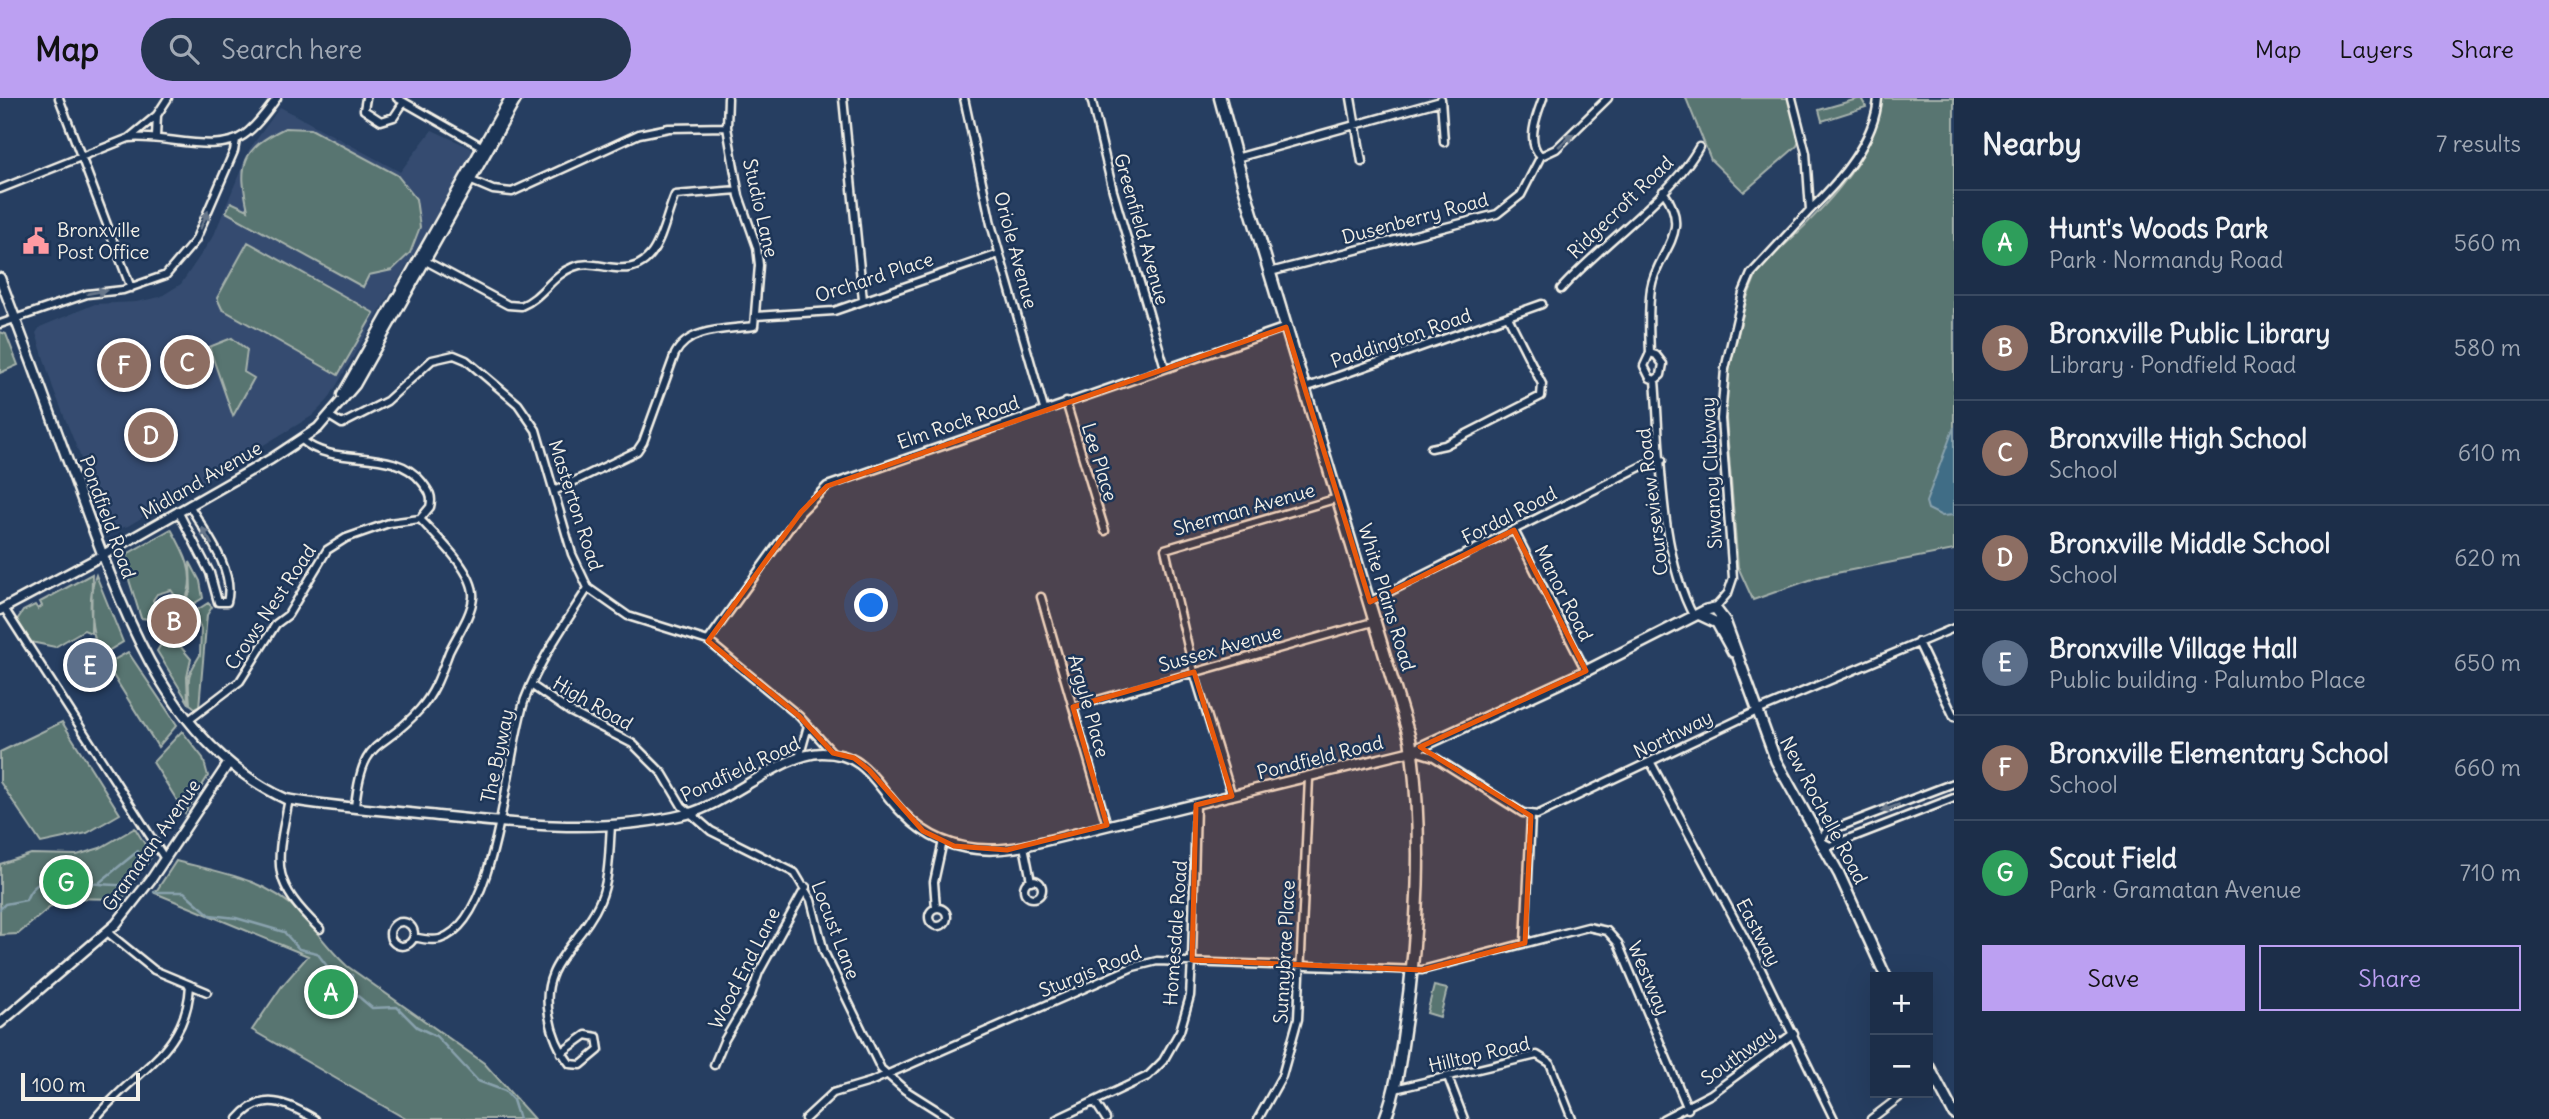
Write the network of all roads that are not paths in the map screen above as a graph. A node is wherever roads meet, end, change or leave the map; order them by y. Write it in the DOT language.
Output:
graph roads {
  1 [pos="58,98"];
  2 [pos="168,98"];
  3 [pos="277,98"];
  4 [pos="366,98"];
  5 [pos="510,98"];
  6 [pos="517,98"];
  7 [pos="728,98"];
  8 [pos="843,98"];
  9 [pos="964,98"];
  10 [pos="1091,98"];
  11 [pos="1220,98"];
  12 [pos="1351,98"];
  13 [pos="1543,98"];
  14 [pos="1608,98"];
  15 [pos="1792,98"];
  16 [pos="1878,98"];
  17 [pos="1441,99"];
  18 [pos="400,100"];
  19 [pos="157,115"];
  20 [pos="1355,124"];
  21 [pos="727,127"];
  22 [pos="156,137"];
  23 [pos="129,138"];
  24 [pos="236,140"];
  25 [pos="1444,142"];
  26 [pos="1699,147"];
  27 [pos="485,148"];
  28 [pos="83,155"];
  29 [pos="1541,156"];
  30 [pos="1236,158"];
  31 [pos="1362,163"];
  32 [pos="468,179"];
  33 [pos="0,189"];
  34 [pos="738,190"];
  35 [pos="1663,191"];
  36 [pos="1811,210"];
  37 [pos="999,254"];
  38 [pos="423,259"];
  39 [pos="1270,272"];
  40 [pos="0,278"];
  41 [pos="131,288"];
  42 [pos="1561,289"];
  43 [pos="863,300"];
  44 [pos="1542,304"];
  45 [pos="755,316"];
  46 [pos="1508,317"];
  47 [pos="15,319"];
  48 [pos="0,324"];
  49 [pos="1286,327"];
  50 [pos="1650,353"];
  51 [pos="1165,368"];
  52 [pos="1655,380"];
  53 [pos="1305,388"];
  54 [pos="1066,402"];
  55 [pos="1044,409"];
  56 [pos="329,416"];
  57 [pos="302,440"];
  58 [pos="1431,447"];
  59 [pos="1662,460"];
  60 [pos="554,491"];
  61 [pos="1338,498"];
  62 [pos="189,505"];
  63 [pos="178,511"];
  64 [pos="420,519"];
  65 [pos="1514,530"];
  66 [pos="1105,531"];
  67 [pos="103,555"];
  68 [pos="224,572"];
  69 [pos="211,576"];
  70 [pos="589,588"];
  71 [pos="1041,597"];
  72 [pos="1371,601"];
  73 [pos="1715,608"];
  74 [pos="2,609"];
  75 [pos="1697,616"];
  76 [pos="1376,621"];
  77 [pos="1954,628"];
  78 [pos="708,641"];
  79 [pos="1918,642"];
  80 [pos="1736,657"];
  81 [pos="1586,671"];
  82 [pos="1194,672"];
  83 [pos="531,685"];
  84 [pos="1073,707"];
  85 [pos="1757,711"];
  86 [pos="1954,717"];
  87 [pos="189,720"];
  88 [pos="808,726"];
  89 [pos="1412,751"];
  90 [pos="833,753"];
  91 [pos="799,758"];
  92 [pos="1651,763"];
  93 [pos="228,764"];
  94 [pos="1309,778"];
  95 [pos="1954,783"];
  96 [pos="1232,796"];
  97 [pos="1954,798"];
  98 [pos="289,799"];
  99 [pos="1196,805"];
  100 [pos="355,807"];
  101 [pos="690,813"];
  102 [pos="1531,816"];
  103 [pos="499,823"];
  104 [pos="1107,825"];
  105 [pos="611,826"];
  106 [pos="943,841"];
  107 [pos="1820,841"];
  108 [pos="1024,846"];
  109 [pos="165,859"];
  110 [pos="1031,881"];
  111 [pos="806,887"];
  112 [pos="936,908"];
  113 [pos="320,929"];
  114 [pos="107,932"];
  115 [pos="414,937"];
  116 [pos="1525,943"];
  117 [pos="1192,960"];
  118 [pos="1301,965"];
  119 [pos="1413,971"];
  120 [pos="1884,972"];
  121 [pos="190,985"];
  122 [pos="207,992"];
  123 [pos="0,1023"];
  124 [pos="1794,1033"];
  125 [pos="561,1053"];
  126 [pos="714,1065"];
  127 [pos="887,1075"];
  128 [pos="1448,1077"];
  129 [pos="1933,1078"];
  130 [pos="1395,1089"];
  131 [pos="1898,1098"];
  132 [pos="1095,1102"];
  133 [pos="1688,1108"];
  134 [pos="1954,1114"];
  135 [pos="95,1119"];
  136 [pos="238,1119"];
  137 [pos="315,1119"];
  138 [pos="805,1119"];
  139 [pos="951,1119"];
  140 [pos="1057,1119"];
  141 [pos="1106,1119"];
  142 [pos="1258,1119"];
  143 [pos="1385,1119"];
  144 [pos="1464,1119"];
  145 [pos="1572,1119"];
  146 [pos="1663,1119"];
  147 [pos="1834,1119"];
  148 [pos="1871,1119"];
  1 -- 28 [label="street"];
  2 -- 19 [label="street"];
  3 -- 24 [label="street"];
  4 -- 18 [label="street"];
  5 -- 27 [label="street, Midland Avenue"];
  6 -- 27 [label="street, Midland Avenue"];
  7 -- 21 [label="street, Studio Lane"];
  8 -- 43 [label="street"];
  9 -- 37 [label="street, Oriole Avenue"];
  10 -- 51 [label="street, Greenfield Avenue"];
  11 -- 30 [label="main road, White Plains Road"];
  12 -- 20 [label="street"];
  13 -- 29 [label="street"];
  29 -- 14 [label="street, Dusenberry Road, one-way"];
  15 -- 36 [label="street"];
  16 -- 36 [label="street, Siwanoy Clubway"];
  17 -- 20 [label="street"];
  17 -- 25 [label="street"];
  18 -- 27 [label="street"];
  19 -- 22 [label="street"];
  19 -- 23 [label="street"];
  20 -- 30 [label="street"];
  20 -- 31 [label="street"];
  21 -- 32 [label="street"];
  21 -- 34 [label="street, Studio Lane"];
  22 -- 23 [label="street"];
  22 -- 24 [label="street"];
  23 -- 28 [label="street"];
  41 -- 24 [label="street, one-way"];
  26 -- 35 [label="street, Ridgecroft Road"];
  27 -- 32 [label="street, Midland Avenue"];
  28 -- 33 [label="street"];
  28 -- 41 [label="street"];
  29 -- 39 [label="street, Dusenberry Road"];
  30 -- 39 [label="main road, White Plains Road"];
  32 -- 38 [label="street, Midland Avenue"];
  34 -- 38 [label="street"];
  34 -- 45 [label="street, Studio Lane"];
  35 -- 42 [label="street, Ridgecroft Road"];
  35 -- 50 [label="street, Courseview Road"];
  36 -- 73 [label="street, Siwanoy Clubway"];
  37 -- 43 [label="street, Orchard Place"];
  37 -- 55 [label="street, Oriole Avenue"];
  38 -- 56 [label="street, Midland Avenue"];
  39 -- 49 [label="main road, White Plains Road"];
  40 -- 47 [label="street, Pondfield Road"];
  47 -- 41 [label="street, one-way"];
  43 -- 45 [label="street, Orchard Place"];
  44 -- 46 [label="street"];
  45 -- 60 [label="street, Studio Lane"];
  46 -- 53 [label="street, Paddington Road"];
  46 -- 58 [label="street"];
  47 -- 48 [label="street"];
  47 -- 67 [label="street, Pondfield Road"];
  49 -- 51 [label="street, Elm Rock Road"];
  49 -- 53 [label="main road, White Plains Road"];
  50 -- 52 [label="street, Courseview Road"];
  50 -- 52 [label="street, Courseview Road"];
  51 -- 54 [label="street, Elm Rock Road"];
  52 -- 59 [label="street, Courseview Road"];
  53 -- 61 [label="main road, White Plains Road"];
  54 -- 55 [label="street, Elm Rock Road"];
  54 -- 66 [label="street, Lee Place"];
  55 -- 78 [label="street, Elm Rock Road"];
  56 -- 57 [label="street, Midland Avenue"];
  56 -- 60 [label="street, Masterton Road"];
  57 -- 62 [label="street, Midland Avenue"];
  57 -- 64 [label="street"];
  59 -- 65 [label="street, Fordal Road"];
  59 -- 75 [label="street, Courseview Road"];
  60 -- 70 [label="street, Masterton Road"];
  61 -- 72 [label="main road, White Plains Road"];
  61 -- 82 [label="street, Sherman Avenue"];
  62 -- 63 [label="street, Midland Avenue"];
  68 -- 62 [label="street, one-way"];
  63 -- 67 [label="street, Midland Avenue"];
  63 -- 69 [label="street"];
  64 -- 87 [label="street, Crows Nest Road"];
  64 -- 100 [label="street"];
  65 -- 72 [label="street, Fordal Road"];
  65 -- 81 [label="street, Manor Road"];
  67 -- 74 [label="street, Midland Avenue"];
  67 -- 87 [label="street, Pondfield Road"];
  68 -- 69 [label="street"];
  68 -- 69 [label="street"];
  70 -- 78 [label="street, Masterton Road"];
  70 -- 83 [label="street, The Byway"];
  71 -- 84 [label="street, Argyle Place"];
  72 -- 76 [label="main road, White Plains Road"];
  73 -- 75 [label="main road"];
  73 -- 80 [label="main road, New Rochelle Road"];
  74 -- 109 [label="street"];
  75 -- 80 [label="main road, New Rochelle Road"];
  75 -- 81 [label="main road, Pondfield Road"];
  76 -- 82 [label="street, Sussex Avenue"];
  76 -- 89 [label="main road, White Plains Road"];
  77 -- 79 [label="street, Northway"];
  78 -- 88 [label="street, Masterton Road"];
  79 -- 85 [label="street, Northway"];
  79 -- 86 [label="street"];
  80 -- 85 [label="main road, New Rochelle Road"];
  81 -- 89 [label="main road, Pondfield Road"];
  82 -- 84 [label="street, Sussex Avenue"];
  82 -- 96 [label="street"];
  83 -- 101 [label="street, High Road"];
  83 -- 103 [label="street, The Byway"];
  84 -- 104 [label="street, Argyle Place"];
  85 -- 92 [label="street, Northway"];
  85 -- 107 [label="main road, New Rochelle Road"];
  87 -- 93 [label="street, Pondfield Road"];
  88 -- 90 [label="street, Masterton Road"];
  88 -- 91 [label="street"];
  89 -- 94 [label="street, Pondfield Road"];
  89 -- 102 [label="street"];
  89 -- 119 [label="main road, White Plains Road"];
  90 -- 91 [label="street, Pondfield Road"];
  90 -- 106 [label="street, Pondfield Road"];
  91 -- 101 [label="street, Pondfield Road"];
  92 -- 102 [label="street, Northway"];
  92 -- 124 [label="street, Eastway"];
  93 -- 98 [label="street, Pondfield Road"];
  93 -- 109 [label="street, Gramatan Avenue"];
  94 -- 96 [label="street, Pondfield Road"];
  94 -- 118 [label="street, Sunnybrae Place"];
  95 -- 107 [label="street, one-way"];
  96 -- 99 [label="street, Pondfield Road"];
  97 -- 107 [label="street"];
  98 -- 100 [label="street, Pondfield Road"];
  98 -- 113 [label="street"];
  99 -- 104 [label="street, Pondfield Road"];
  99 -- 117 [label="street, Homesdale Road"];
  100 -- 103 [label="street, Pondfield Road"];
  101 -- 105 [label="street, Pondfield Road"];
  101 -- 111 [label="street, Locust Lane"];
  102 -- 116 [label="street"];
  103 -- 105 [label="street, Pondfield Road"];
  103 -- 115 [label="street, The Byway"];
  104 -- 108 [label="street, Pondfield Road"];
  105 -- 125 [label="street"];
  106 -- 108 [label="street, Pondfield Road"];
  106 -- 112 [label="street"];
  107 -- 120 [label="main road, New Rochelle Road"];
  108 -- 110 [label="street"];
  109 -- 114 [label="street, Gramatan Avenue"];
  111 -- 126 [label="street, Wood End Lane"];
  111 -- 127 [label="street, Locust Lane"];
  114 -- 121 [label="street"];
  114 -- 123 [label="street, Gramatan Avenue"];
  116 -- 119 [label="street, Westway"];
  116 -- 133 [label="street, Westway"];
  117 -- 118 [label="street, Sturgis Road"];
  117 -- 127 [label="street, Sturgis Road"];
  117 -- 132 [label="street, Homesdale Road"];
  118 -- 119 [label="street, Sturgis Road"];
  118 -- 142 [label="street, Sunnybrae Place"];
  119 -- 130 [label="main road, White Plains Road"];
  121 -- 122 [label="street"];
  121 -- 135 [label="street"];
  124 -- 133 [label="street, Southway"];
  124 -- 147 [label="street, Eastway"];
  125 -- 125 [label="street"];
  127 -- 138 [label="street, Sturgis Road"];
  127 -- 139 [label="street, Locust Lane"];
  128 -- 130 [label="street, Hilltop Road"];
  128 -- 144 [label="street"];
  128 -- 145 [label="street, Hilltop Road"];
  129 -- 134 [label="main road"];
  130 -- 143 [label="main road, White Plains Road"];
  131 -- 148 [label="street"];
  132 -- 140 [label="street, Homesdale Road"];
  132 -- 141 [label="street"];
  133 -- 146 [label="street, Southway"];
  136 -- 137 [label="street"];
}
